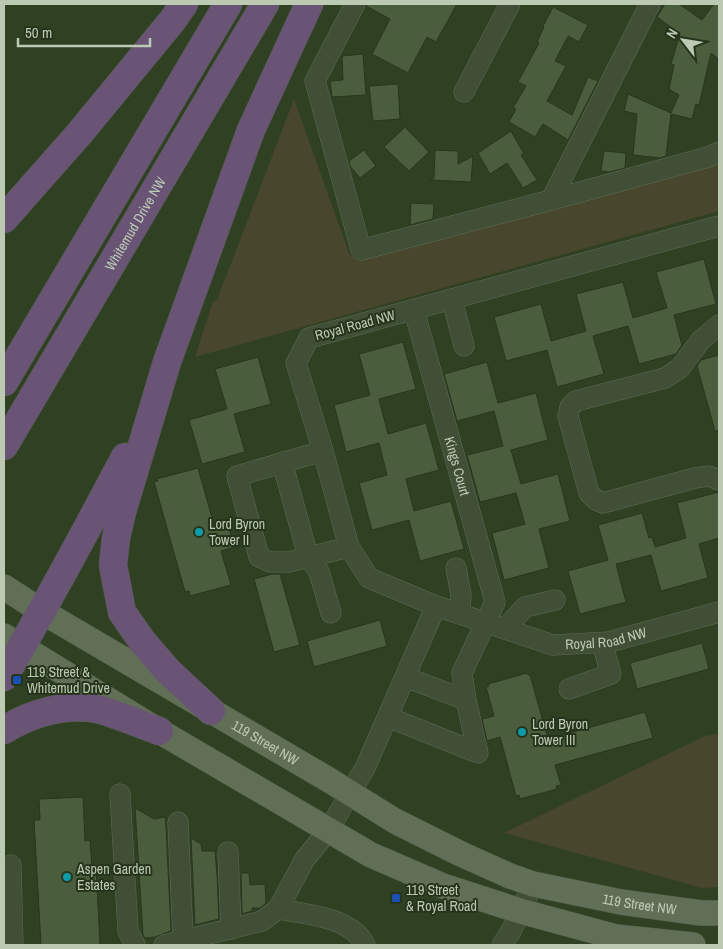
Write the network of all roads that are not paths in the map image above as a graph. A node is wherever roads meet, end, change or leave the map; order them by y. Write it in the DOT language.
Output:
graph roads {
  1 [pos="184,4"];
  2 [pos="228,4"];
  3 [pos="266,4"];
  4 [pos="310,4"];
  5 [pos="355,4"];
  6 [pos="510,4"];
  7 [pos="650,4"];
  8 [pos="464,92"];
  9 [pos="719,152"];
  10 [pos="551,200"];
  11 [pos="4,220"];
  12 [pos="719,226"];
  13 [pos="452,299"];
  14 [pos="414,310"];
  15 [pos="719,325"];
  16 [pos="464,346"];
  17 [pos="167,362"];
  18 [pos="4,382"];
  19 [pos="4,446"];
  20 [pos="323,451"];
  21 [pos="282,462"];
  22 [pos="719,480"];
  23 [pos="349,547"];
  24 [pos="308,556"];
  25 [pos="456,568"];
  26 [pos="4,587"];
  27 [pos="555,600"];
  28 [pos="436,606"];
  29 [pos="41,611"];
  30 [pos="719,612"];
  31 [pos="331,613"];
  32 [pos="460,614"];
  33 [pos="496,626"];
  34 [pos="13,641"];
  35 [pos="602,643"];
  36 [pos="405,676"];
  37 [pos="4,678"];
  38 [pos="570,689"];
  39 [pos="466,700"];
  40 [pos="210,711"];
  41 [pos="388,717"];
  42 [pos="4,730"];
  43 [pos="159,731"];
  44 [pos="120,794"];
  45 [pos="350,794"];
  46 [pos="178,822"];
  47 [pos="328,831"];
  48 [pos="228,852"];
  49 [pos="4,877"];
  50 [pos="533,884"];
  51 [pos="278,909"];
  52 [pos="520,912"];
  53 [pos="719,913"];
  54 [pos="231,929"];
  55 [pos="174,943"];
  56 [pos="12,945"];
  57 [pos="135,945"];
  58 [pos="365,945"];
  59 [pos="502,945"];
  60 [pos="694,945"];
  1 -- 11 [label="highway"];
  2 -- 18 [label="highway"];
  3 -- 19 [label="highway, Whitemud Drive NW"];
  4 -- 17 [label="highway"];
  5 -- 10 [label="street"];
  6 -- 8 [label="street"];
  7 -- 10 [label="street"];
  9 -- 10 [label="street"];
  12 -- 13 [label="street, Royal Road NW"];
  13 -- 14 [label="street, Royal Road NW"];
  13 -- 16 [label="street"];
  14 -- 20 [label="street, Royal Road NW"];
  14 -- 33 [label="street, Kings Court"];
  15 -- 22 [label="street"];
  17 -- 29 [label="highway"];
  17 -- 40 [label="highway"];
  20 -- 21 [label="street"];
  20 -- 23 [label="street, Royal Road NW"];
  21 -- 24 [label="street"];
  21 -- 24 [label="street"];
  23 -- 24 [label="street"];
  23 -- 28 [label="street, Royal Road NW"];
  24 -- 31 [label="street"];
  25 -- 32 [label="street"];
  26 -- 29 [label="main road, 119 Street NW"];
  27 -- 33 [label="street"];
  28 -- 32 [label="street, Royal Road NW"];
  28 -- 36 [label="street"];
  29 -- 34 [label="highway"];
  29 -- 40 [label="main road, 119 Street NW"];
  30 -- 35 [label="street, Royal Road NW"];
  32 -- 33 [label="street, Royal Road NW"];
  33 -- 35 [label="street, Royal Road NW"];
  33 -- 39 [label="street"];
  34 -- 37 [label="highway"];
  34 -- 43 [label="main road"];
  35 -- 38 [label="street"];
  36 -- 39 [label="street"];
  36 -- 41 [label="street"];
  39 -- 41 [label="street"];
  40 -- 45 [label="main road, 119 Street NW"];
  41 -- 45 [label="street"];
  42 -- 43 [label="highway"];
  43 -- 47 [label="main road"];
  44 -- 57 [label="street"];
  45 -- 47 [label="street"];
  45 -- 50 [label="main road, 119 Street NW"];
  46 -- 55 [label="street"];
  47 -- 51 [label="street"];
  47 -- 52 [label="main road"];
  48 -- 54 [label="street"];
  49 -- 56 [label="street"];
  50 -- 52 [label="street"];
  50 -- 53 [label="main road, 119 Street NW"];
  51 -- 54 [label="street"];
  51 -- 58 [label="street"];
  52 -- 59 [label="street"];
  52 -- 60 [label="main road"];
  54 -- 55 [label="street"];
}
